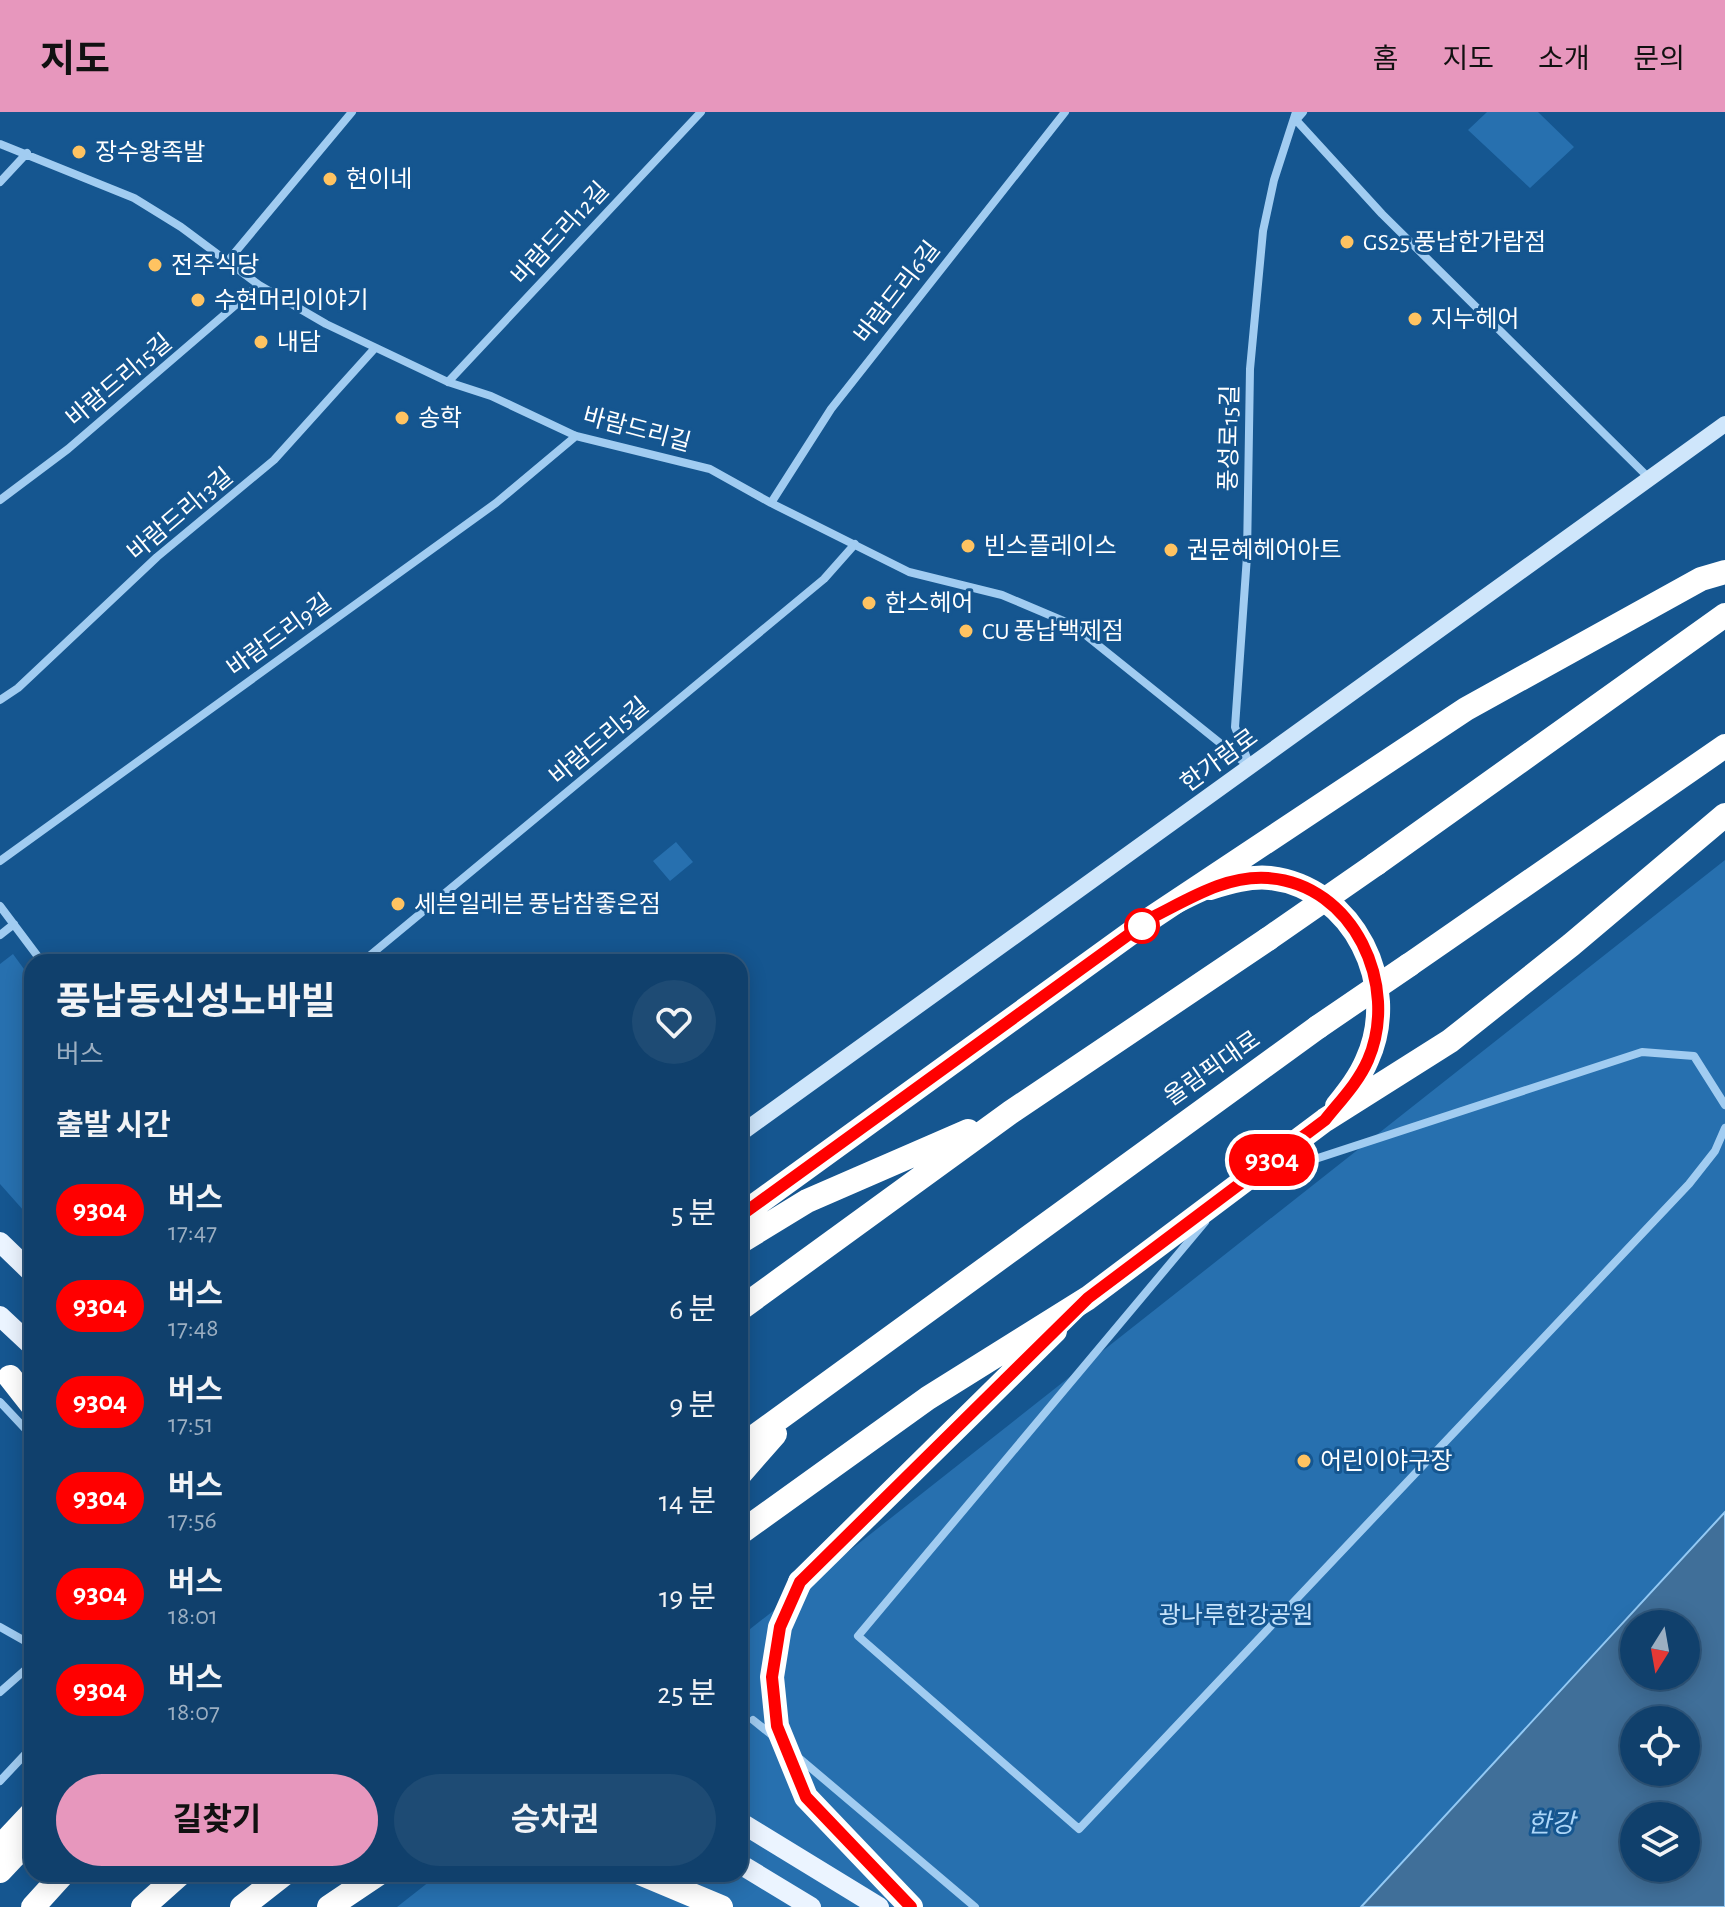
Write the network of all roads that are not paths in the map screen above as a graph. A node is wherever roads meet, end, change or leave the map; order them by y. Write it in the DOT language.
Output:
graph roads {
  1 [pos="352,112"];
  2 [pos="701,112"];
  3 [pos="1065,112"];
  4 [pos="1303,112"];
  5 [pos="1296,116"];
  6 [pos="0,144"];
  7 [pos="27,153"];
  8 [pos="0,182"];
  9 [pos="227,262"];
  10 [pos="259,285"];
  11 [pos="375,348"];
  12 [pos="448,382"];
  13 [pos="1725,424"];
  14 [pos="576,436"];
  15 [pos="1651,480"];
  16 [pos="0,500"];
  17 [pos="771,503"];
  18 [pos="855,544"];
  19 [pos="1725,572"];
  20 [pos="1725,615"];
  21 [pos="0,700"];
  22 [pos="1725,746"];
  23 [pos="1250,767"];
  24 [pos="1725,815"];
  25 [pos="0,861"];
  26 [pos="0,906"];
  27 [pos="1153,917"];
  28 [pos="14,924"];
  29 [pos="0,935"];
  30 [pos="36,954"];
  31 [pos="372,954"];
  32 [pos="1725,1105"];
  33 [pos="1011,1112"];
  34 [pos="1325,1120"];
  35 [pos="748,1128"];
  36 [pos="1725,1128"];
  37 [pos="1237,1187"];
  38 [pos="748,1204"];
  39 [pos="748,1237"];
  40 [pos="0,1242"];
  41 [pos="24,1265"];
  42 [pos="1088,1298"];
  43 [pos="748,1303"];
  44 [pos="0,1316"];
  45 [pos="24,1338"];
  46 [pos="5,1372"];
  47 [pos="24,1390"];
  48 [pos="24,1395"];
  49 [pos="0,1402"];
  50 [pos="795,1410"];
  51 [pos="24,1428"];
  52 [pos="748,1442"];
  53 [pos="748,1465"];
  54 [pos="748,1527"];
  55 [pos="0,1627"];
  56 [pos="24,1640"];
  57 [pos="24,1671"];
  58 [pos="0,1692"];
  59 [pos="753,1720"];
  60 [pos="24,1756"];
  61 [pos="0,1781"];
  62 [pos="24,1822"];
  63 [pos="748,1827"];
  64 [pos="24,1846"];
  65 [pos="0,1847"];
  66 [pos="748,1869"];
  67 [pos="0,1871"];
  68 [pos="56,1882"];
  69 [pos="171,1882"];
  70 [pos="274,1882"];
  71 [pos="366,1882"];
  72 [pos="661,1882"];
  73 [pos="33,1907"];
  74 [pos="143,1907"];
  75 [pos="242,1907"];
  76 [pos="329,1907"];
  77 [pos="721,1907"];
  78 [pos="811,1907"];
  79 [pos="879,1907"];
  80 [pos="911,1907"];
  81 [pos="975,1907"];
  1 -- 9 [label="street"];
  2 -- 12 [label="street, 바람드리12길"];
  3 -- 17 [label="street, 바람드리6길"];
  4 -- 5 [label="street"];
  5 -- 15 [label="street"];
  5 -- 23 [label="street, 풍성로15길"];
  6 -- 7 [label="street, 바람드리길"];
  7 -- 8 [label="street"];
  7 -- 9 [label="street, 바람드리길"];
  9 -- 10 [label="street, 바람드리길"];
  10 -- 11 [label="street, 바람드리길"];
  10 -- 16 [label="street, 바람드리15길"];
  11 -- 12 [label="street, 바람드리길"];
  11 -- 21 [label="street, 바람드리13길"];
  12 -- 14 [label="street, 바람드리길"];
  13 -- 15 [label="street, 한가람로"];
  14 -- 17 [label="street, 바람드리길"];
  14 -- 25 [label="street, 바람드리9길"];
  15 -- 23 [label="street, 한가람로"];
  17 -- 18 [label="street, 바람드리길"];
  18 -- 23 [label="street, 바람드리길"];
  18 -- 31 [label="street, 바람드리5길"];
  19 -- 27 [label="highway"];
  20 -- 33 [label="highway, bridge"];
  22 -- 50 [label="highway, 올림픽대로, bridge"];
  23 -- 35 [label="street, 한가람로"];
  24 -- 34 [label="highway"];
  26 -- 28 [label="street"];
  27 -- 34 [label="highway"];
  27 -- 38 [label="highway"];
  28 -- 29 [label="street"];
  28 -- 30 [label="street"];
  32 -- 37 [label="street"];
  33 -- 39 [label="highway"];
  33 -- 43 [label="highway"];
  34 -- 37 [label="highway"];
  36 -- 37 [label="street"];
  37 -- 42 [label="highway"];
  40 -- 41 [label="main road"];
  42 -- 54 [label="highway"];
  42 -- 80 [label="highway, bridge"];
  44 -- 45 [label="main road"];
  46 -- 47 [label="main road"];
  46 -- 48 [label="highway"];
  49 -- 51 [label="street"];
  50 -- 52 [label="highway, 올림픽대로"];
  50 -- 53 [label="highway"];
  55 -- 56 [label="street"];
  57 -- 58 [label="street"];
  59 -- 81 [label="street"];
  60 -- 61 [label="street"];
  62 -- 65 [label="highway"];
  63 -- 79 [label="main road"];
  64 -- 67 [label="highway"];
  66 -- 78 [label="main road"];
  68 -- 73 [label="highway"];
  69 -- 74 [label="highway"];
  70 -- 75 [label="highway"];
  71 -- 76 [label="highway"];
  72 -- 77 [label="highway"];
}
